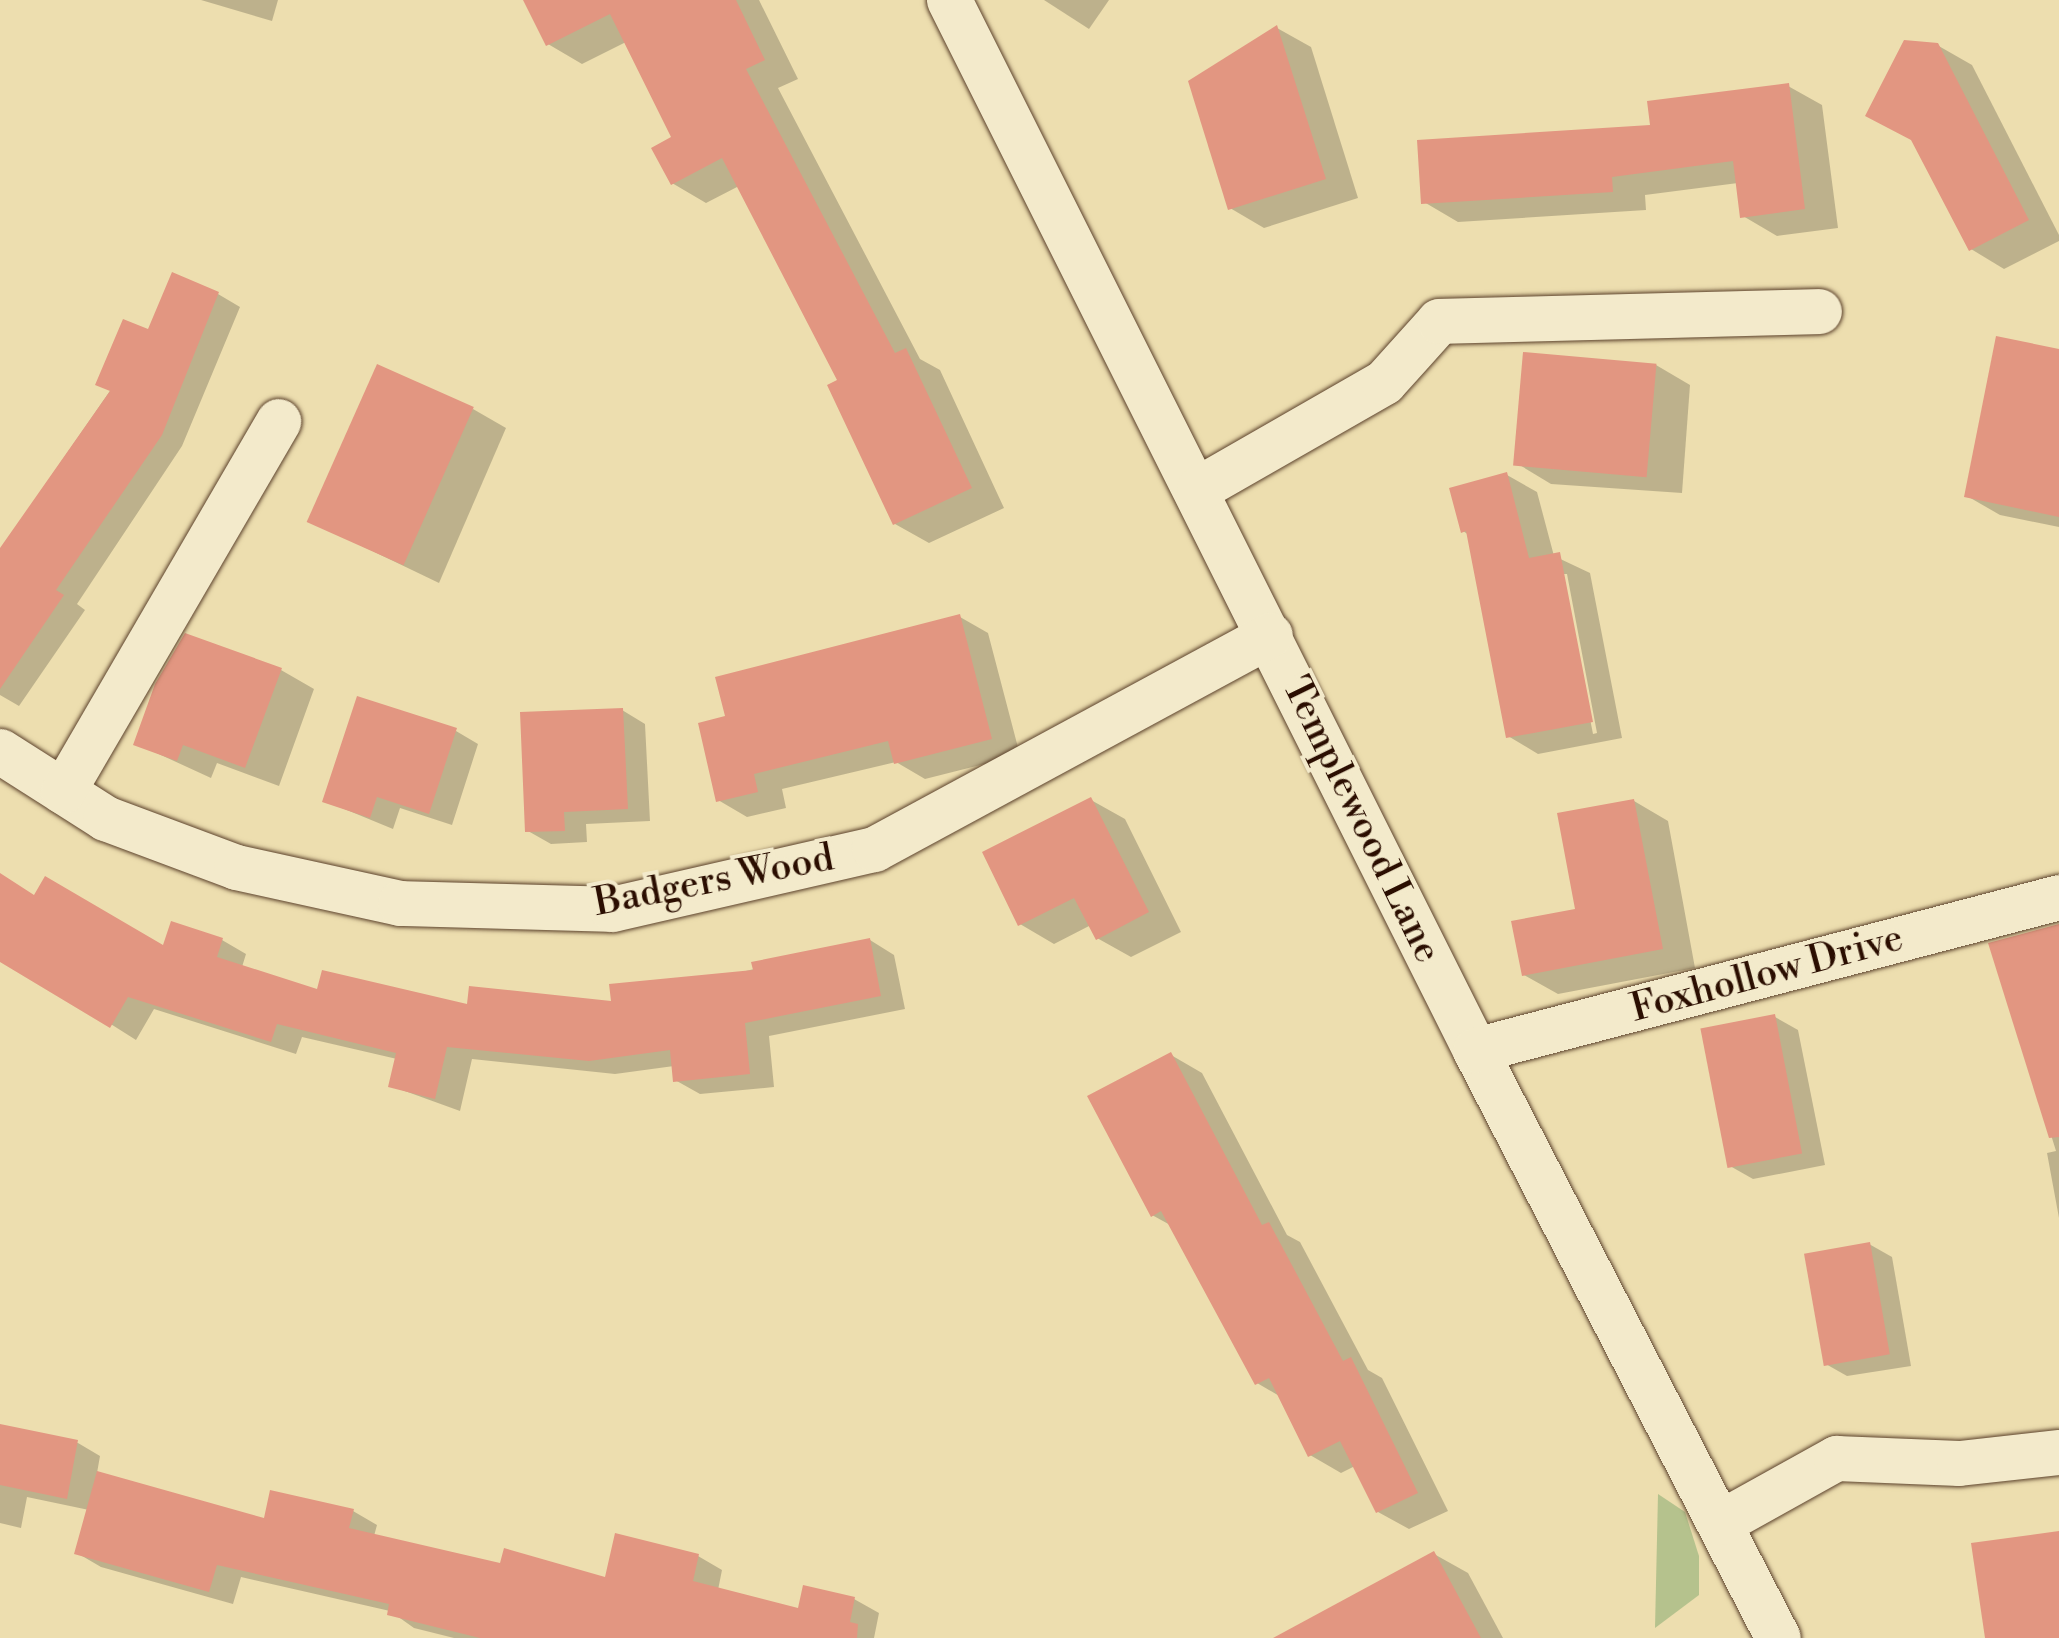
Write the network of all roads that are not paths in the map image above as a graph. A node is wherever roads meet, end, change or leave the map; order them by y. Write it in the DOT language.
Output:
graph roads {
  1 [pos="949,0"];
  2 [pos="1819,310"];
  3 [pos="278,421"];
  4 [pos="1199,488"];
  5 [pos="1270,635"];
  6 [pos="0,751"];
  7 [pos="63,791"];
  8 [pos="2059,897"];
  9 [pos="1475,1050"];
  10 [pos="2059,1452"];
  11 [pos="1721,1522"];
  12 [pos="1776,1637"];
  1 -- 4 [label="street, Templewood Lane"];
  2 -- 4 [label="street"];
  3 -- 7 [label="street"];
  4 -- 5 [label="street, Templewood Lane"];
  5 -- 7 [label="street, Badgers Wood"];
  5 -- 9 [label="street, Templewood Lane"];
  6 -- 7 [label="street, Badgers Wood"];
  8 -- 9 [label="street, Foxhollow Drive"];
  9 -- 11 [label="street, Templewood Lane"];
  10 -- 11 [label="street"];
  11 -- 12 [label="street, Templewood Lane"];
}
